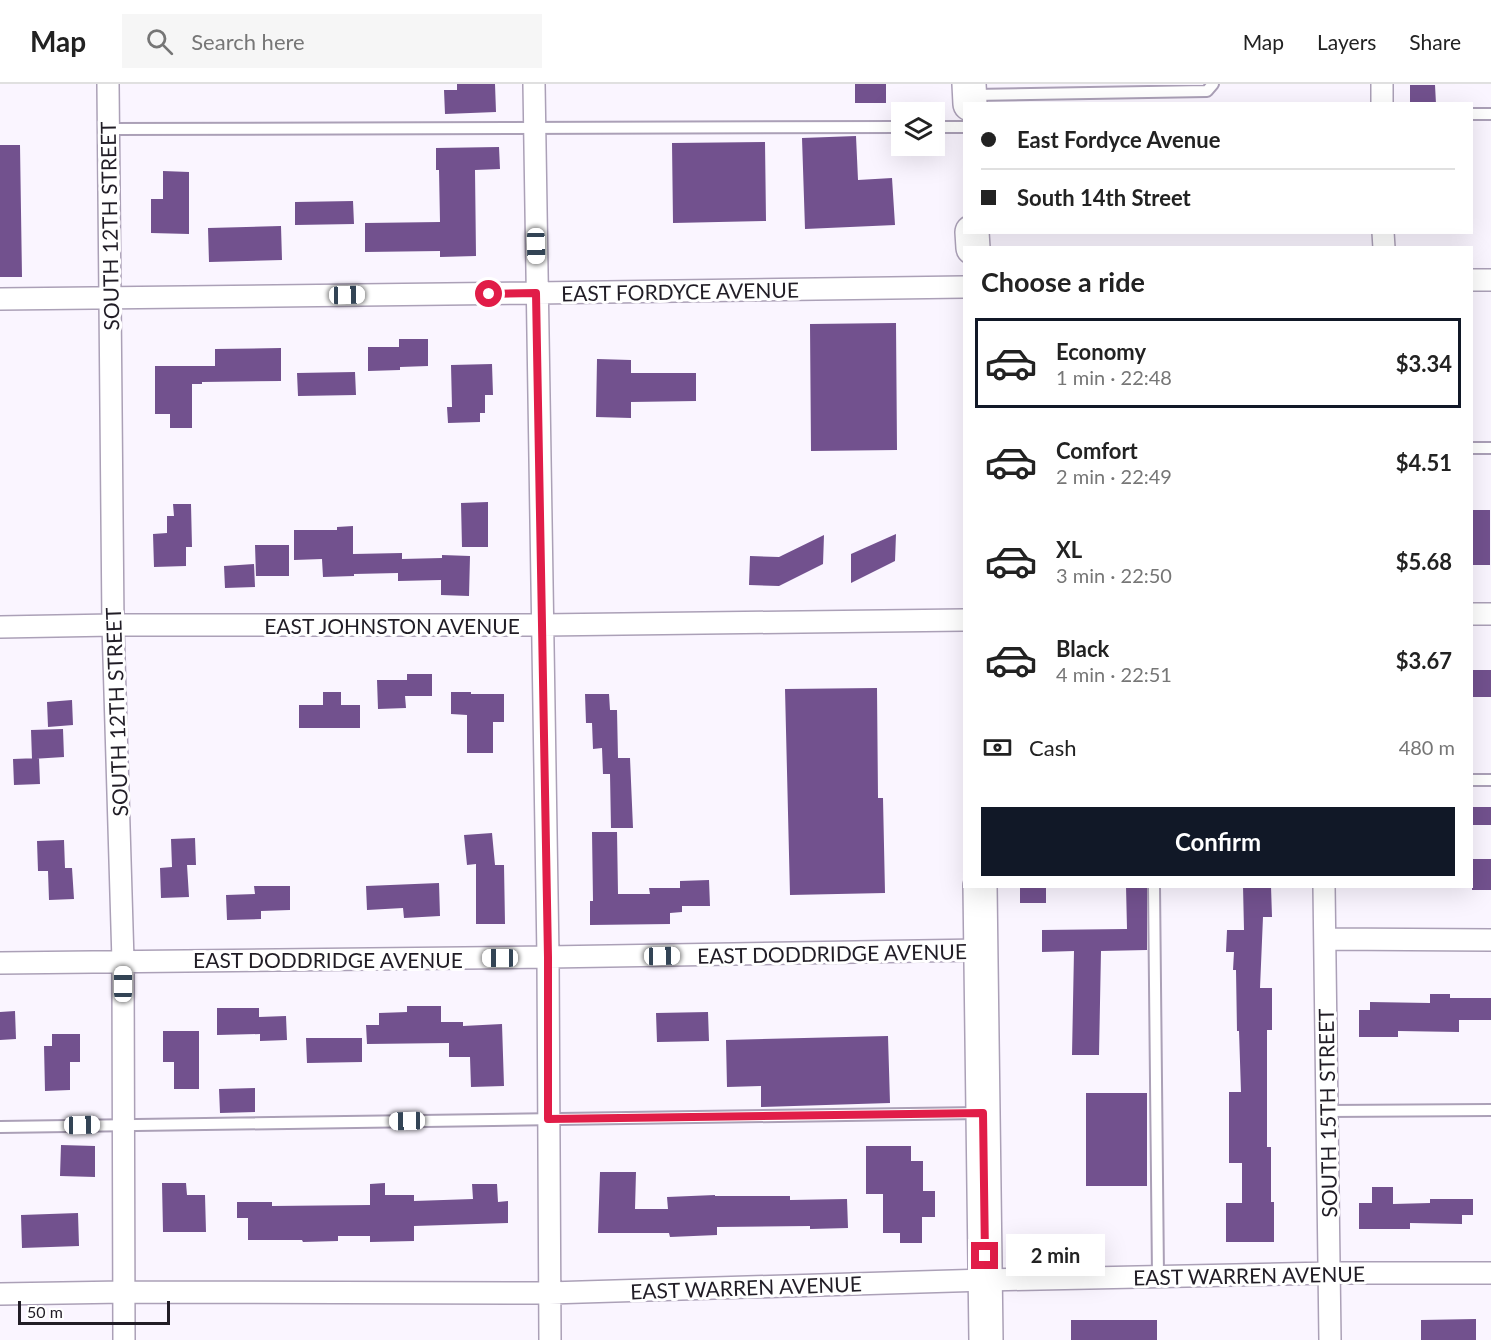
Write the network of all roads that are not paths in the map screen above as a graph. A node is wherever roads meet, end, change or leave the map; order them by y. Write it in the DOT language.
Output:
graph roads {
  1 [pos="108,84"];
  2 [pos="534,84"];
  3 [pos="1213,84"];
  4 [pos="1382,84"];
  5 [pos="970,94"];
  6 [pos="1382,102"];
  7 [pos="1473,114"];
  8 [pos="1491,114"];
  9 [pos="963,127"];
  10 [pos="535,128"];
  11 [pos="891,128"];
  12 [pos="945,128"];
  13 [pos="108,129"];
  14 [pos="1473,280"];
  15 [pos="1491,280"];
  16 [pos="963,286"];
  17 [pos="536,293"];
  18 [pos="110,297"];
  19 [pos="0,299"];
  20 [pos="1473,448"];
  21 [pos="1491,448"];
  22 [pos="1473,614"];
  23 [pos="1491,614"];
  24 [pos="963,620"];
  25 [pos="113,625"];
  26 [pos="542,625"];
  27 [pos="0,627"];
  28 [pos="1473,780"];
  29 [pos="1491,780"];
  30 [pos="980,888"];
  31 [pos="1154,888"];
  32 [pos="1324,888"];
  33 [pos="1326,939"];
  34 [pos="1491,940"];
  35 [pos="981,950"];
  36 [pos="548,957"];
  37 [pos="123,961"];
  38 [pos="0,963"];
  39 [pos="1491,1110"];
  40 [pos="1327,1111"];
  41 [pos="983,1113"];
  42 [pos="548,1119"];
  43 [pos="124,1124"];
  44 [pos="0,1127"];
  45 [pos="1329,1273"];
  46 [pos="1491,1273"];
  47 [pos="1158,1276"];
  48 [pos="986,1280"];
  49 [pos="124,1292"];
  50 [pos="549,1293"];
  51 [pos="0,1294"];
  52 [pos="124,1340"];
  53 [pos="549,1340"];
  54 [pos="986,1340"];
  55 [pos="1330,1340"];
  1 -- 13 [label="street, SOUTH 12TH STREET"];
  2 -- 10 [label="street"];
  3 -- 5 [label="lane"];
  4 -- 6 [label="street"];
  7 -- 8 [label="lane"];
  9 -- 12 [label="lane"];
  10 -- 11 [label="lane"];
  10 -- 13 [label="lane"];
  10 -- 17 [label="street"];
  13 -- 18 [label="street, SOUTH 12TH STREET"];
  14 -- 15 [label="street"];
  16 -- 17 [label="street, EAST FORDYCE AVENUE"];
  17 -- 18 [label="street, EAST FORDYCE AVENUE"];
  17 -- 26 [label="street"];
  18 -- 19 [label="street, EAST FORDYCE AVENUE"];
  18 -- 25 [label="street, SOUTH 12TH STREET"];
  20 -- 21 [label="lane"];
  22 -- 23 [label="street"];
  24 -- 26 [label="street, EAST JOHNSTON AVENUE"];
  25 -- 26 [label="street, EAST JOHNSTON AVENUE"];
  25 -- 27 [label="street, EAST JOHNSTON AVENUE"];
  25 -- 37 [label="street, SOUTH 12TH STREET"];
  26 -- 36 [label="street"];
  28 -- 29 [label="lane"];
  30 -- 35 [label="main road"];
  31 -- 47 [label="lane"];
  32 -- 33 [label="street, SOUTH 15TH STREET"];
  33 -- 34 [label="street"];
  33 -- 40 [label="street, SOUTH 15TH STREET"];
  35 -- 36 [label="street, EAST DODDRIDGE AVENUE"];
  35 -- 41 [label="main road"];
  36 -- 37 [label="street, EAST DODDRIDGE AVENUE"];
  36 -- 42 [label="street"];
  37 -- 38 [label="street, EAST DODDRIDGE AVENUE"];
  37 -- 43 [label="street, SOUTH 12TH STREET"];
  39 -- 40 [label="lane"];
  40 -- 45 [label="street, SOUTH 15TH STREET"];
  41 -- 42 [label="lane"];
  41 -- 48 [label="main road"];
  42 -- 43 [label="lane"];
  42 -- 50 [label="street"];
  43 -- 44 [label="lane"];
  43 -- 49 [label="street, SOUTH 12TH STREET"];
  45 -- 46 [label="street, EAST WARREN AVENUE"];
  45 -- 47 [label="street, EAST WARREN AVENUE"];
  45 -- 55 [label="street, SOUTH 15TH STREET"];
  47 -- 48 [label="street, EAST WARREN AVENUE"];
  48 -- 50 [label="street, EAST WARREN AVENUE"];
  48 -- 54 [label="main road"];
  49 -- 50 [label="street, EAST WARREN AVENUE"];
  49 -- 51 [label="street, EAST WARREN AVENUE"];
  49 -- 52 [label="street, SOUTH 12TH STREET"];
  50 -- 53 [label="street"];
}
